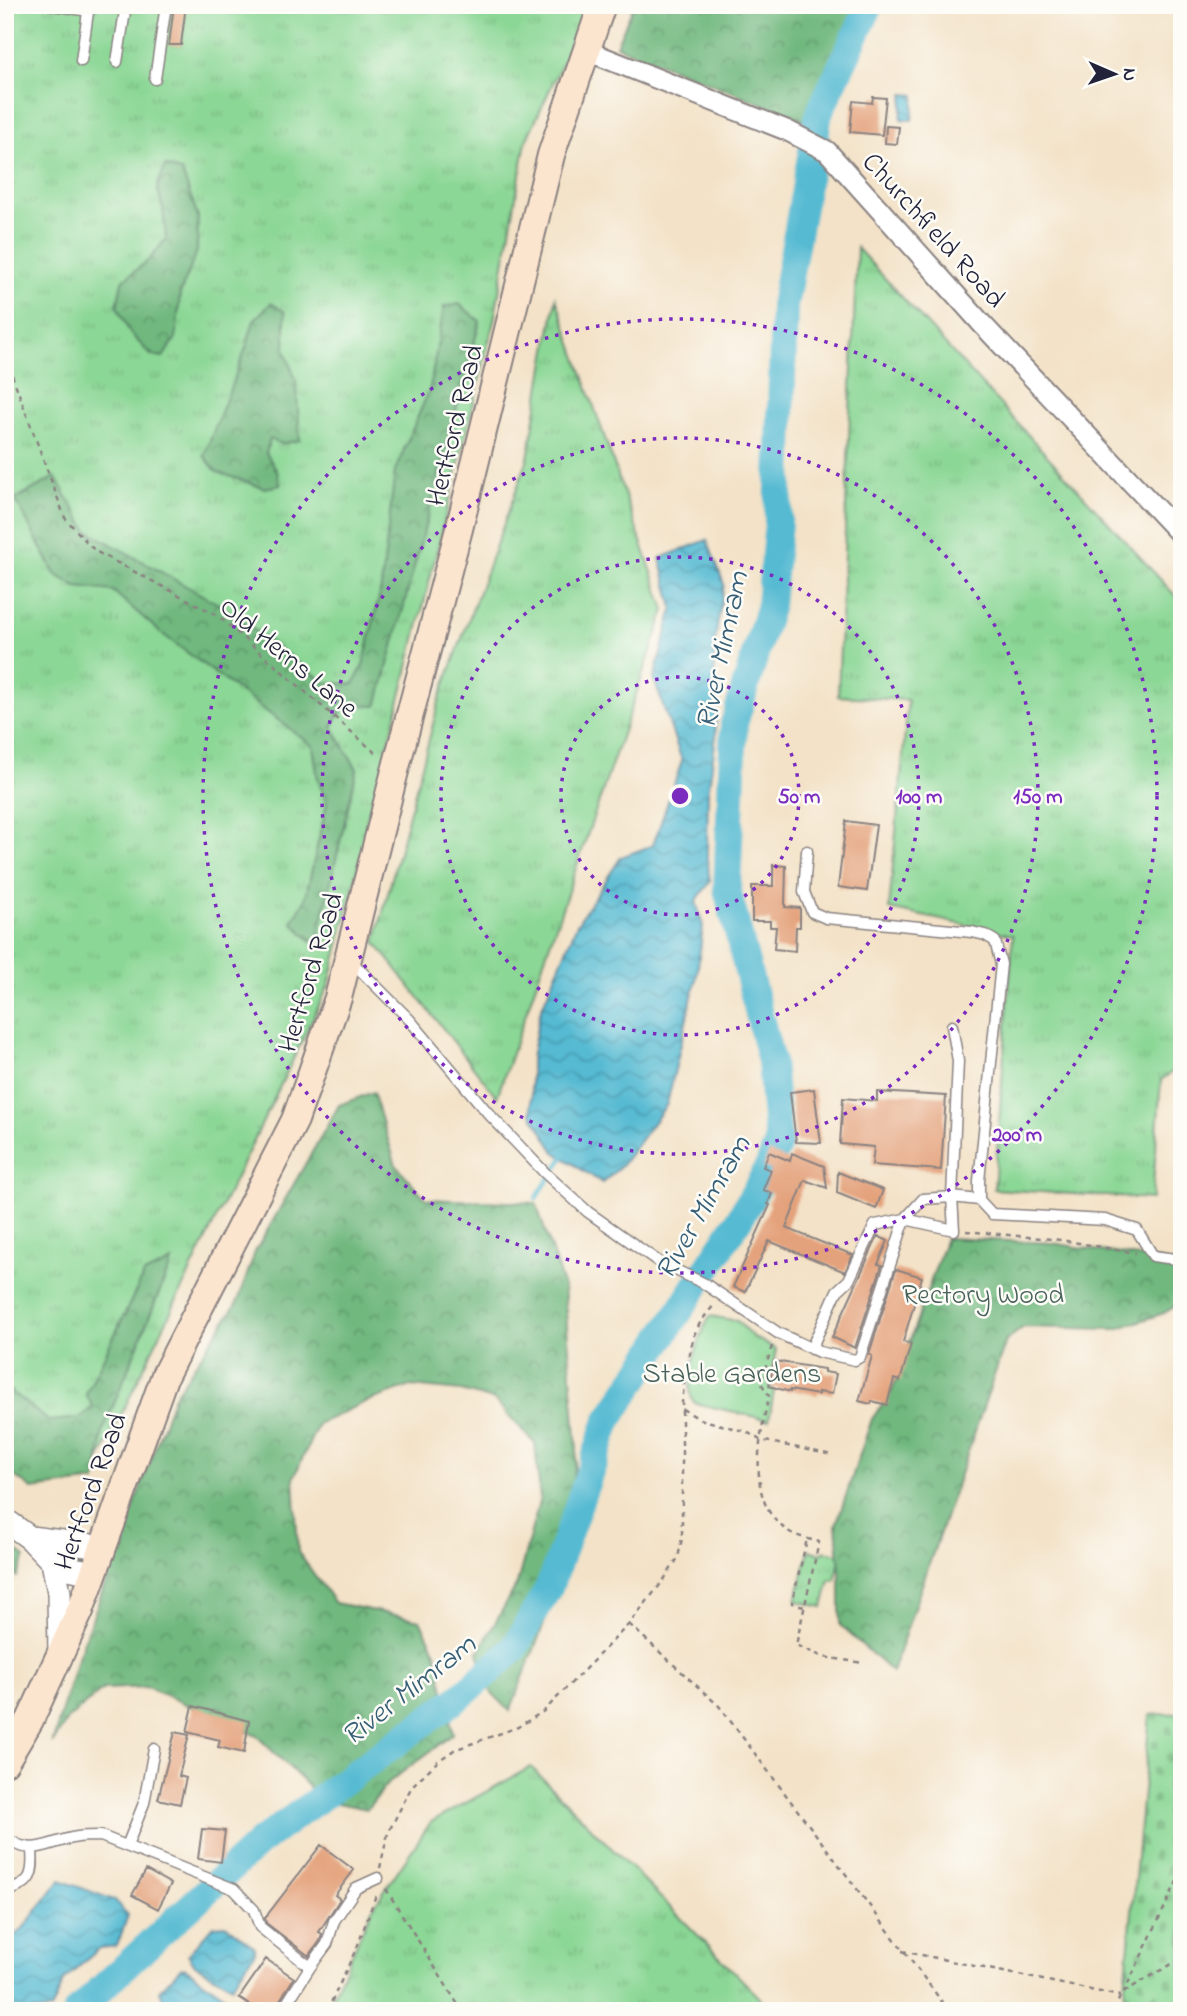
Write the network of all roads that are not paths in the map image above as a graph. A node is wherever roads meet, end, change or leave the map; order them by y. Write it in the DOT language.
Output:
graph roads {
  1 [pos="53,5"];
  2 [pos="126,5"];
  3 [pos="166,5"];
  4 [pos="602,5"];
  5 [pos="89,8"];
  6 [pos="586,50"];
  7 [pos="81,61"];
  8 [pos="117,62"];
  9 [pos="155,79"];
  10 [pos="1182,536"];
  11 [pos="807,851"];
  12 [pos="349,959"];
  13 [pos="952,1026"];
  14 [pos="952,1198"];
  15 [pos="979,1200"];
  16 [pos="905,1219"];
  17 [pos="1182,1260"];
  18 [pos="811,1349"];
  19 [pos="5,1520"];
  20 [pos="30,1538"];
  21 [pos="97,1561"];
  22 [pos="53,1562"];
  23 [pos="61,1657"];
  24 [pos="154,1749"];
  25 [pos="5,1762"];
  26 [pos="5,1837"];
  27 [pos="127,1846"];
  28 [pos="32,1850"];
  29 [pos="378,1878"];
  30 [pos="5,1892"];
  31 [pos="310,1967"];
  32 [pos="282,2011"];
  1 -- 5 [label="lane"];
  2 -- 8 [label="lane"];
  3 -- 9 [label="lane"];
  4 -- 6 [label="main road, Hertford Road"];
  5 -- 7 [label="lane"];
  6 -- 10 [label="street, Churchfield Road"];
  6 -- 12 [label="main road, Hertford Road"];
  11 -- 15 [label="lane"];
  12 -- 18 [label="lane"];
  12 -- 21 [label="main road, Hertford Road"];
  13 -- 14 [label="lane"];
  14 -- 15 [label="lane"];
  14 -- 16 [label="lane"];
  14 -- 16 [label="lane"];
  15 -- 17 [label="lane"];
  16 -- 18 [label="lane"];
  16 -- 18 [label="lane"];
  19 -- 20 [label="street"];
  20 -- 21 [label="street"];
  20 -- 22 [label="street"];
  21 -- 22 [label="street"];
  21 -- 23 [label="main road, Hertford Road"];
  22 -- 23 [label="street"];
  23 -- 25 [label="main road, Hertford Road"];
  24 -- 27 [label="lane"];
  26 -- 28 [label="lane"];
  27 -- 28 [label="lane"];
  27 -- 31 [label="lane"];
  28 -- 30 [label="lane"];
  29 -- 31 [label="lane"];
  31 -- 32 [label="lane"];
}
